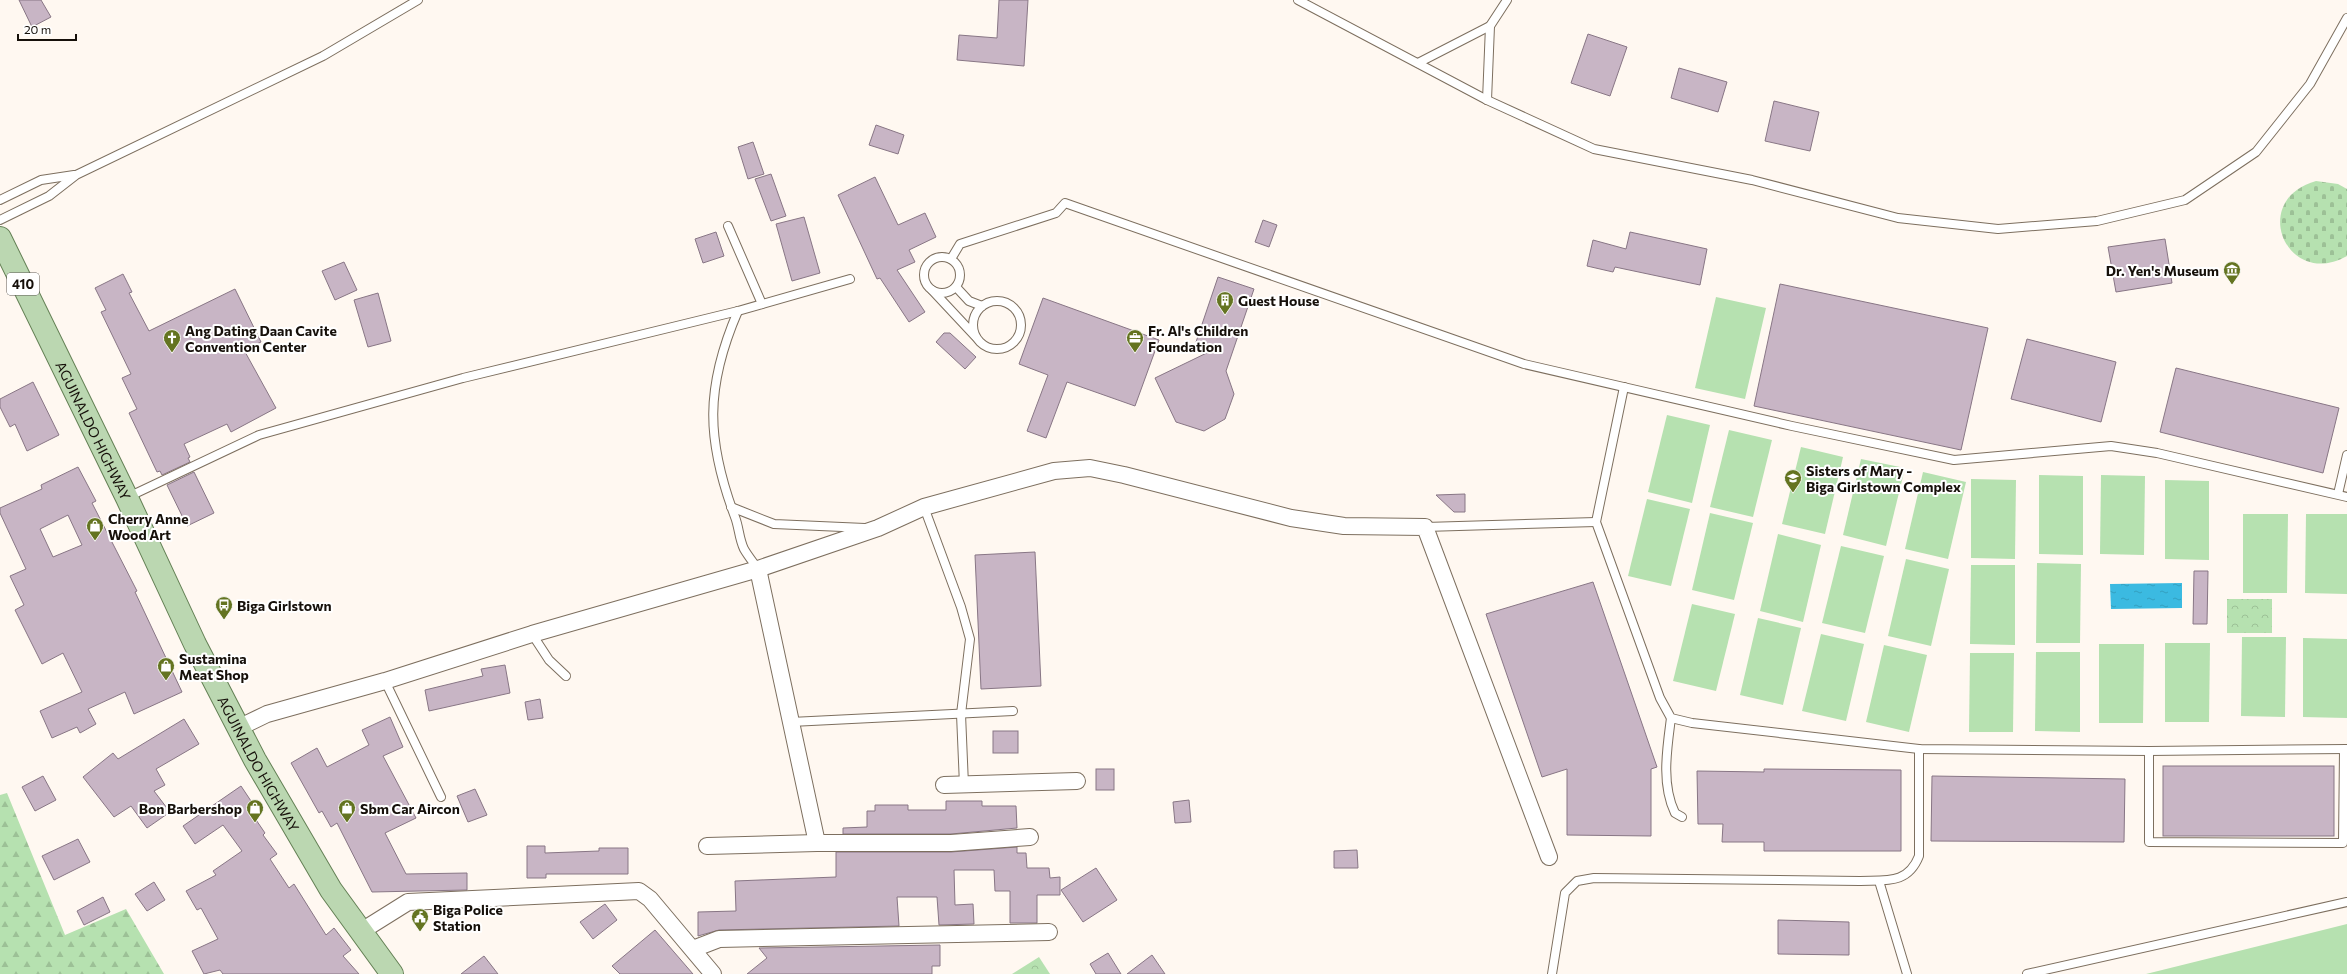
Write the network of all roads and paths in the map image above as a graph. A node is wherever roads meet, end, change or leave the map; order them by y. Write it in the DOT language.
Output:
graph roads {
  1 [pos="418,0"];
  2 [pos="1298,0"];
  3 [pos="1507,0"];
  4 [pos="2347,18"];
  5 [pos="1490,26"];
  6 [pos="1418,63"];
  7 [pos="1488,100"];
  8 [pos="76,175"];
  9 [pos="0,200"];
  10 [pos="0,220"];
  11 [pos="728,226"];
  12 [pos="0,238"];
  13 [pos="951,259"];
  14 [pos="850,279"];
  15 [pos="956,287"];
  16 [pos="932,290"];
  17 [pos="762,304"];
  18 [pos="982,306"];
  19 [pos="738,312"];
  20 [pos="975,336"];
  21 [pos="1624,387"];
  22 [pos="2347,455"];
  23 [pos="2338,494"];
  24 [pos="2347,496"];
  25 [pos="127,498"];
  26 [pos="731,507"];
  27 [pos="924,507"];
  28 [pos="1596,522"];
  29 [pos="1425,527"];
  30 [pos="878,528"];
  31 [pos="758,569"];
  32 [pos="532,634"];
  33 [pos="566,676"];
  34 [pos="385,681"];
  35 [pos="1014,711"];
  36 [pos="961,714"];
  37 [pos="1671,718"];
  38 [pos="791,722"];
  39 [pos="238,728"];
  40 [pos="1919,749"];
  41 [pos="2345,750"];
  42 [pos="2149,751"];
  43 [pos="1076,781"];
  44 [pos="944,785"];
  45 [pos="964,785"];
  46 [pos="441,797"];
  47 [pos="1682,817"];
  48 [pos="1030,837"];
  49 [pos="817,843"];
  50 [pos="707,846"];
  51 [pos="1549,857"];
  52 [pos="1878,881"];
  53 [pos="2347,902"];
  54 [pos="360,932"];
  55 [pos="1049,932"];
  56 [pos="693,949"];
  57 [pos="392,974"];
  58 [pos="713,974"];
  59 [pos="1552,974"];
  60 [pos="1907,974"];
  61 [pos="2027,974"];
  1 -- 8 [label="lane"];
  2 -- 6 [label="lane"];
  3 -- 5 [label="lane"];
  4 -- 7 [label="lane"];
  5 -- 6 [label="lane"];
  5 -- 7 [label="lane"];
  6 -- 7 [label="lane"];
  8 -- 9 [label="lane"];
  8 -- 10 [label="lane"];
  11 -- 17 [label="lane"];
  12 -- 25 [label="main road, AGUINALDO HIGHWAY / 410"];
  13 -- 15 [label="lane"];
  13 -- 16 [label="lane"];
  13 -- 21 [label="lane"];
  14 -- 17 [label="lane"];
  15 -- 16 [label="lane"];
  15 -- 18 [label="lane"];
  16 -- 20 [label="lane"];
  17 -- 19 [label="lane"];
  18 -- 20 [label="lane"];
  18 -- 20 [label="lane"];
  19 -- 25 [label="lane"];
  19 -- 26 [label="lane"];
  21 -- 23 [label="lane"];
  21 -- 28 [label="lane"];
  22 -- 23 [label="lane"];
  23 -- 24 [label="lane"];
  25 -- 39 [label="main road, AGUINALDO HIGHWAY / 410"];
  26 -- 30 [label="lane"];
  26 -- 31 [label="lane"];
  27 -- 29 [label="street"];
  27 -- 30 [label="street"];
  27 -- 36 [label="lane"];
  28 -- 29 [label="lane"];
  28 -- 37 [label="lane"];
  29 -- 51 [label="street"];
  30 -- 31 [label="street"];
  31 -- 32 [label="street"];
  31 -- 38 [label="street"];
  32 -- 33 [label="lane"];
  32 -- 34 [label="street"];
  34 -- 39 [label="street"];
  34 -- 46 [label="lane"];
  35 -- 36 [label="lane"];
  36 -- 38 [label="lane"];
  36 -- 45 [label="lane"];
  37 -- 40 [label="lane"];
  37 -- 47 [label="lane"];
  38 -- 49 [label="street"];
  39 -- 54 [label="main road, AGUINALDO HIGHWAY / 410"];
  40 -- 42 [label="lane"];
  40 -- 52 [label="lane"];
  41 -- 42 [label="lane"];
  41 -- 42 [label="lane"];
  43 -- 45 [label="street"];
  44 -- 45 [label="street"];
  48 -- 49 [label="street"];
  49 -- 50 [label="street"];
  52 -- 59 [label="lane"];
  52 -- 60 [label="lane"];
  53 -- 61 [label="lane"];
  54 -- 56 [label="street"];
  54 -- 57 [label="main road, AGUINALDO HIGHWAY / 410"];
  55 -- 56 [label="street"];
  56 -- 58 [label="street"];
}
